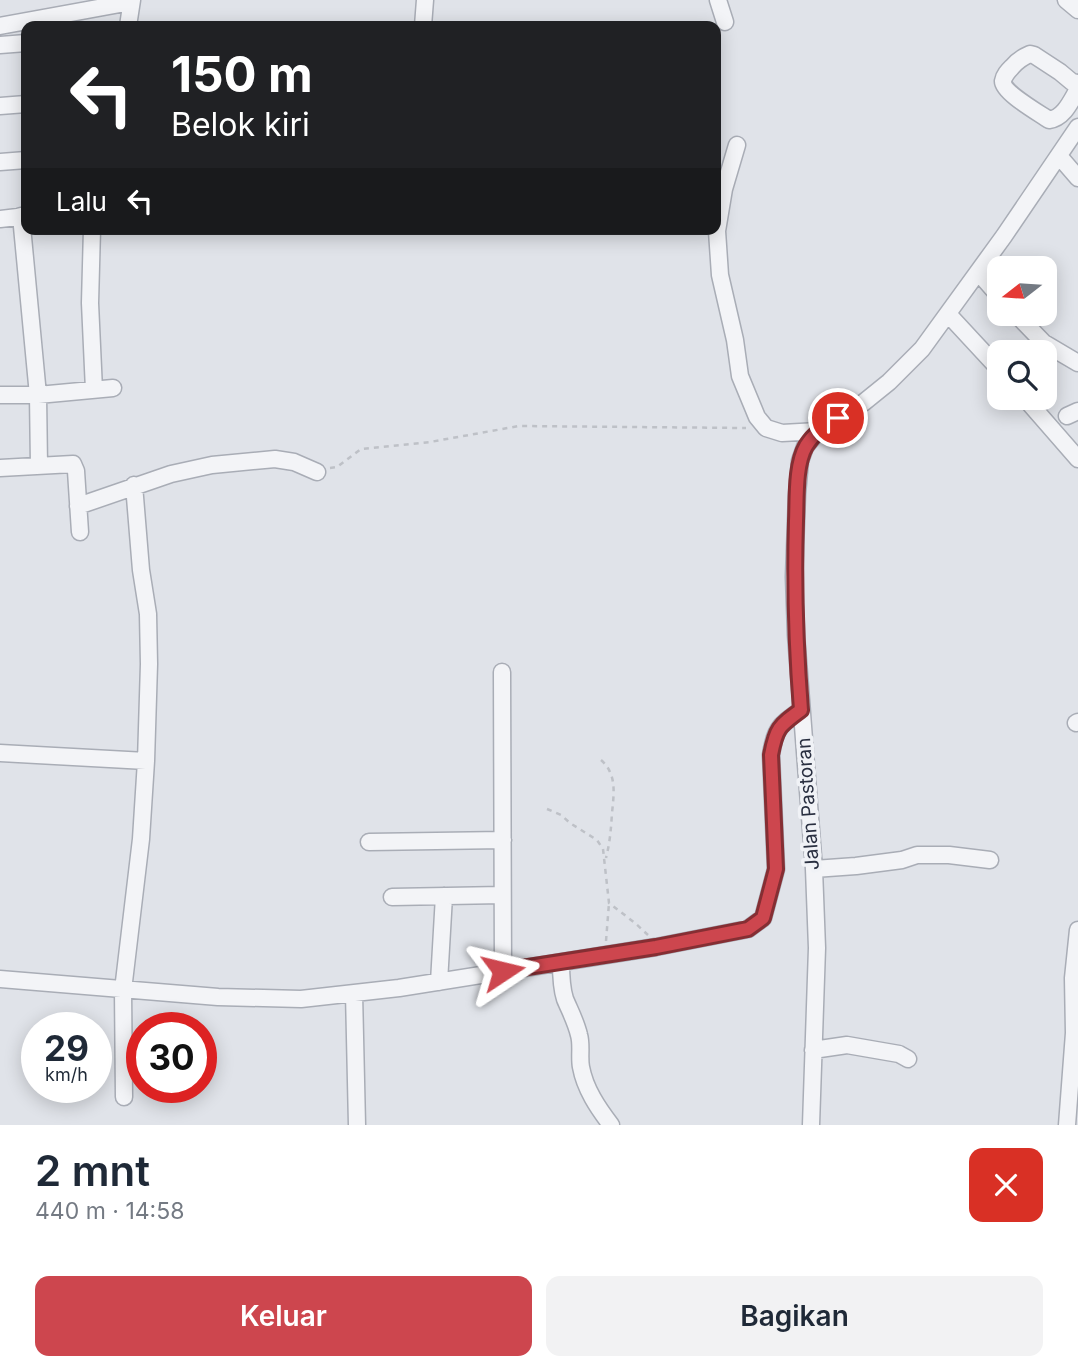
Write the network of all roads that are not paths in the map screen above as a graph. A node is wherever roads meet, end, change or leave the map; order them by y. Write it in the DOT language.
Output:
graph roads {
  1 [pos="425,0"];
  2 [pos="718,0"];
  3 [pos="1066,0"];
  4 [pos="131,1"];
  5 [pos="1078,10"];
  6 [pos="26,21"];
  7 [pos="129,21"];
  8 [pos="423,21"];
  9 [pos="21,22"];
  10 [pos="724,22"];
  11 [pos="0,26"];
  12 [pos="21,43"];
  13 [pos="0,45"];
  14 [pos="1078,83"];
  15 [pos="1078,89"];
  16 [pos="21,104"];
  17 [pos="0,106"];
  18 [pos="1078,127"];
  19 [pos="737,145"];
  20 [pos="1059,156"];
  21 [pos="21,160"];
  22 [pos="0,162"];
  23 [pos="1078,177"];
  24 [pos="721,207"];
  25 [pos="21,216"];
  26 [pos="0,219"];
  27 [pos="25,235"];
  28 [pos="92,235"];
  29 [pos="717,235"];
  30 [pos="978,272"];
  31 [pos="987,282"];
  32 [pos="948,314"];
  33 [pos="1028,326"];
  34 [pos="987,356"];
  35 [pos="1078,363"];
  36 [pos="113,388"];
  37 [pos="94,390"];
  38 [pos="0,395"];
  39 [pos="38,395"];
  40 [pos="1035,410"];
  41 [pos="818,431"];
  42 [pos="1078,459"];
  43 [pos="39,466"];
  44 [pos="0,468"];
  45 [pos="317,472"];
  46 [pos="134,485"];
  47 [pos="78,506"];
  48 [pos="80,532"];
  49 [pos="502,672"];
  50 [pos="801,710"];
  51 [pos="0,753"];
  52 [pos="146,761"];
  53 [pos="503,839"];
  54 [pos="369,842"];
  55 [pos="990,860"];
  56 [pos="814,869"];
  57 [pos="502,895"];
  58 [pos="444,896"];
  59 [pos="392,897"];
  60 [pos="1078,930"];
  61 [pos="561,961"];
  62 [pos="503,971"];
  63 [pos="0,979"];
  64 [pos="439,982"];
  65 [pos="123,990"];
  66 [pos="354,993"];
  67 [pos="813,1050"];
  68 [pos="908,1059"];
  69 [pos="124,1097"];
  70 [pos="357,1125"];
  71 [pos="611,1125"];
  72 [pos="811,1125"];
  73 [pos="1067,1125"];
  1 -- 8 [label="street"];
  2 -- 10 [label="street"];
  3 -- 5 [label="street"];
  4 -- 6 [label="street"];
  4 -- 7 [label="street"];
  9 -- 11 [label="street"];
  12 -- 13 [label="street"];
  14 -- 15 [label="street"];
  16 -- 17 [label="street"];
  18 -- 20 [label="street, Jalan Pastoran"];
  19 -- 24 [label="street"];
  20 -- 23 [label="street"];
  20 -- 30 [label="street, Jalan Pastoran"];
  21 -- 22 [label="street"];
  25 -- 26 [label="street"];
  27 -- 39 [label="street"];
  28 -- 37 [label="street"];
  29 -- 41 [label="street"];
  30 -- 31 [label="street"];
  30 -- 32 [label="street, Jalan Pastoran"];
  32 -- 34 [label="street"];
  32 -- 41 [label="street, Jalan Pastoran"];
  33 -- 35 [label="street"];
  36 -- 37 [label="street"];
  37 -- 39 [label="street"];
  38 -- 39 [label="street"];
  39 -- 43 [label="street"];
  40 -- 42 [label="street"];
  41 -- 50 [label="street, Jalan Pastoran"];
  43 -- 44 [label="street"];
  43 -- 47 [label="street"];
  45 -- 46 [label="street"];
  46 -- 47 [label="street"];
  46 -- 52 [label="street"];
  47 -- 48 [label="street"];
  49 -- 53 [label="street"];
  50 -- 56 [label="street, Jalan Pastoran"];
  50 -- 61 [label="street"];
  51 -- 52 [label="street"];
  52 -- 65 [label="street"];
  53 -- 54 [label="street"];
  53 -- 57 [label="street"];
  55 -- 56 [label="street"];
  56 -- 67 [label="street, Jalan Pastoran"];
  57 -- 58 [label="street"];
  57 -- 62 [label="street"];
  58 -- 59 [label="street"];
  58 -- 64 [label="street"];
  60 -- 73 [label="street"];
  61 -- 62 [label="street"];
  61 -- 71 [label="street"];
  62 -- 64 [label="street"];
  63 -- 65 [label="street"];
  64 -- 66 [label="street"];
  65 -- 66 [label="street"];
  65 -- 69 [label="street"];
  66 -- 70 [label="street"];
  67 -- 68 [label="street"];
  67 -- 72 [label="street, Jalan Pastoran"];
}
